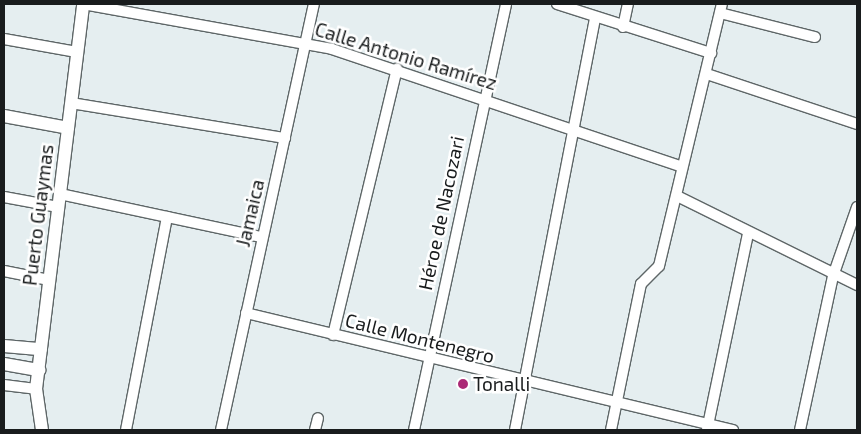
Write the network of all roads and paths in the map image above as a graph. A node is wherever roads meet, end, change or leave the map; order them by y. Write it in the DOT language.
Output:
graph roads {
  1 [pos="83,4"];
  2 [pos="314,4"];
  3 [pos="506,4"];
  4 [pos="557,4"];
  5 [pos="628,4"];
  6 [pos="721,8"];
  7 [pos="595,19"];
  8 [pos="623,27"];
  9 [pos="815,37"];
  10 [pos="4,39"];
  11 [pos="306,44"];
  12 [pos="77,52"];
  13 [pos="711,53"];
  14 [pos="397,69"];
  15 [pos="707,74"];
  16 [pos="485,97"];
  17 [pos="71,103"];
  18 [pos="4,116"];
  19 [pos="857,124"];
  20 [pos="68,128"];
  21 [pos="570,132"];
  22 [pos="285,138"];
  23 [pos="682,167"];
  24 [pos="677,196"];
  25 [pos="4,198"];
  26 [pos="59,200"];
  27 [pos="857,207"];
  28 [pos="167,217"];
  29 [pos="748,233"];
  30 [pos="261,237"];
  31 [pos="4,271"];
  32 [pos="833,276"];
  33 [pos="49,280"];
  34 [pos="857,285"];
  35 [pos="246,313"];
  36 [pos="332,335"];
  37 [pos="4,346"];
  38 [pos="41,349"];
  39 [pos="428,357"];
  40 [pos="4,364"];
  41 [pos="39,370"];
  42 [pos="526,382"];
  43 [pos="4,385"];
  44 [pos="36,389"];
  45 [pos="616,402"];
  46 [pos="318,418"];
  47 [pos="708,427"];
  48 [pos="42,430"];
  49 [pos="126,430"];
  50 [pos="221,430"];
  51 [pos="315,430"];
  52 [pos="414,430"];
  53 [pos="516,430"];
  54 [pos="611,430"];
  55 [pos="733,430"];
  56 [pos="800,430"];
  1 -- 11 [label="street, Calle Antonio Ramírez"];
  1 -- 12 [label="street, Puerto Guaymas"];
  2 -- 11 [label="street, Jamaica"];
  3 -- 16 [label="street, Héroe de Nacozari"];
  4 -- 7 [label="street"];
  5 -- 8 [label="street"];
  6 -- 9 [label="street"];
  6 -- 13 [label="street"];
  7 -- 8 [label="street"];
  7 -- 21 [label="street"];
  8 -- 13 [label="street"];
  10 -- 12 [label="street"];
  11 -- 14 [label="street, Calle Antonio Ramírez"];
  11 -- 22 [label="street, Jamaica"];
  12 -- 17 [label="street, Puerto Guaymas"];
  13 -- 15 [label="street"];
  14 -- 16 [label="street, Calle Antonio Ramírez"];
  14 -- 36 [label="street"];
  15 -- 19 [label="street"];
  15 -- 23 [label="street"];
  16 -- 21 [label="street, Calle Antonio Ramírez"];
  16 -- 39 [label="street, Héroe de Nacozari"];
  17 -- 20 [label="street, Puerto Guaymas"];
  17 -- 22 [label="street"];
  18 -- 20 [label="street"];
  20 -- 26 [label="street, Puerto Guaymas"];
  21 -- 23 [label="street, Calle Antonio Ramírez"];
  21 -- 42 [label="street"];
  22 -- 30 [label="street, Jamaica"];
  23 -- 24 [label="street"];
  24 -- 29 [label="street"];
  24 -- 45 [label="street"];
  25 -- 26 [label="street"];
  26 -- 28 [label="street"];
  26 -- 33 [label="street, Puerto Guaymas"];
  27 -- 32 [label="street"];
  28 -- 30 [label="street"];
  28 -- 49 [label="street"];
  29 -- 32 [label="street"];
  29 -- 47 [label="street"];
  30 -- 35 [label="street, Jamaica"];
  31 -- 33 [label="street"];
  32 -- 34 [label="street"];
  32 -- 56 [label="street"];
  33 -- 38 [label="street, Puerto Guaymas"];
  35 -- 36 [label="street, Calle Montenegro"];
  35 -- 50 [label="street, Jamaica"];
  36 -- 39 [label="street, Calle Montenegro"];
  37 -- 38 [label="street"];
  38 -- 41 [label="street, Puerto Guaymas"];
  39 -- 42 [label="street, Calle Montenegro"];
  39 -- 52 [label="street, Héroe de Nacozari"];
  40 -- 41 [label="street"];
  41 -- 44 [label="street, Puerto Guaymas"];
  42 -- 45 [label="street, Calle Montenegro"];
  42 -- 53 [label="street"];
  43 -- 44 [label="street"];
  44 -- 48 [label="street, Puerto Guaymas"];
  45 -- 47 [label="street, Calle Montenegro"];
  45 -- 54 [label="street"];
  46 -- 51 [label="street"];
  47 -- 55 [label="street, Calle Montenegro"];
}
